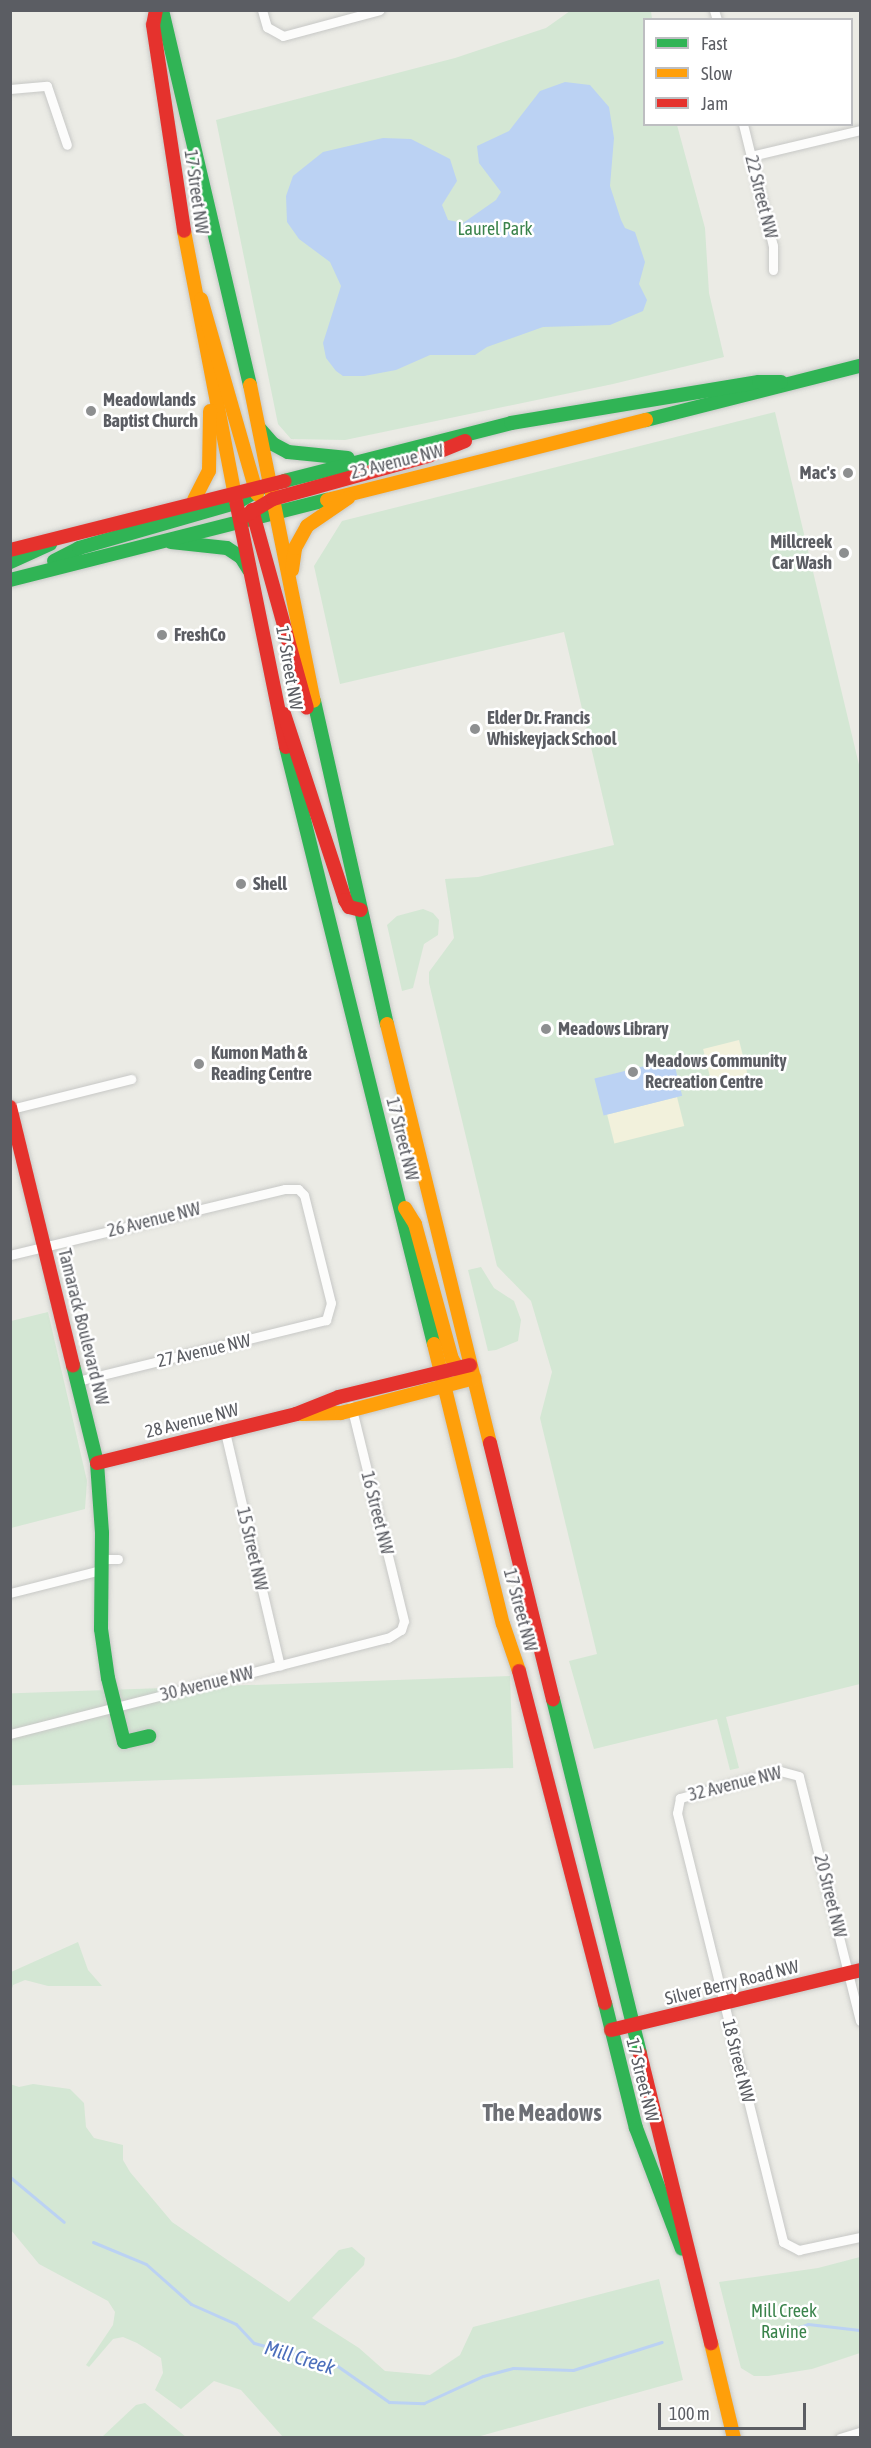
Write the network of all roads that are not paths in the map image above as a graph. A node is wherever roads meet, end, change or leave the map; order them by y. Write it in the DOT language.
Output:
graph roads {
  1 [pos="156,10"];
  2 [pos="162,10"];
  3 [pos="262,10"];
  4 [pos="380,10"];
  5 [pos="10,88"];
  6 [pos="744,126"];
  7 [pos="861,130"];
  8 [pos="67,145"];
  9 [pos="751,156"];
  10 [pos="190,268"];
  11 [pos="774,270"];
  12 [pos="861,366"];
  13 [pos="209,376"];
  14 [pos="793,383"];
  15 [pos="511,423"];
  16 [pos="258,426"];
  17 [pos="362,459"];
  18 [pos="270,482"];
  19 [pos="370,488"];
  20 [pos="194,500"];
  21 [pos="253,503"];
  22 [pos="79,530"];
  23 [pos="156,541"];
  24 [pos="10,550"];
  25 [pos="10,562"];
  26 [pos="34,572"];
  27 [pos="10,580"];
  28 [pos="253,580"];
  29 [pos="291,587"];
  30 [pos="275,693"];
  31 [pos="324,751"];
  32 [pos="361,910"];
  33 [pos="131,1079"];
  34 [pos="11,1108"];
  35 [pos="399,1198"];
  36 [pos="45,1246"];
  37 [pos="10,1255"];
  38 [pos="329,1317"];
  39 [pos="467,1370"];
  40 [pos="441,1372"];
  41 [pos="78,1381"];
  42 [pos="445,1386"];
  43 [pos="348,1395"];
  44 [pos="352,1410"];
  45 [pos="296,1414"];
  46 [pos="225,1432"];
  47 [pos="97,1463"];
  48 [pos="118,1559"];
  49 [pos="102,1565"];
  50 [pos="10,1593"];
  51 [pos="401,1630"];
  52 [pos="280,1666"];
  53 [pos="115,1708"];
  54 [pos="10,1734"];
  55 [pos="149,1736"];
  56 [pos="794,1773"];
  57 [pos="677,1801"];
  58 [pos="854,1971"];
  59 [pos="724,2003"];
  60 [pos="861,2021"];
  61 [pos="632,2025"];
  62 [pos="611,2030"];
  63 [pos="861,2237"];
  64 [pos="690,2258"];
  65 [pos="861,2432"];
  66 [pos="734,2438"];
  67 [pos="840,2438"];
  1 -- 10 [label="main road, 17 Street NW"];
  2 -- 16 [label="main road, 17 Street NW"];
  3 -- 4 [label="street"];
  5 -- 8 [label="street"];
  6 -- 9 [label="street, 22 Street NW"];
  7 -- 9 [label="street"];
  9 -- 11 [label="street, 22 Street NW"];
  10 -- 13 [label="main road, 17 Street NW"];
  10 -- 21 [label="main road"];
  12 -- 14 [label="main road, 23 Avenue NW"];
  13 -- 20 [label="main road"];
  13 -- 21 [label="main road, 17 Street NW"];
  14 -- 15 [label="main road, 23 Avenue NW"];
  14 -- 19 [label="main road, 23 Avenue NW"];
  15 -- 17 [label="main road, 23 Avenue NW"];
  15 -- 21 [label="main road"];
  16 -- 17 [label="main road"];
  16 -- 18 [label="main road, 17 Street NW"];
  17 -- 18 [label="main road, 23 Avenue NW"];
  18 -- 21 [label="main road, 17 Street NW"];
  19 -- 21 [label="main road, 23 Avenue NW"];
  19 -- 29 [label="main road"];
  20 -- 21 [label="main road, 23 Avenue NW"];
  20 -- 22 [label="main road, 23 Avenue NW"];
  21 -- 23 [label="main road, 23 Avenue NW"];
  21 -- 26 [label="main road"];
  21 -- 28 [label="main road, 17 Street NW"];
  21 -- 29 [label="main road, 17 Street NW"];
  21 -- 31 [label="main road"];
  22 -- 24 [label="main road, 23 Avenue NW"];
  22 -- 25 [label="main road"];
  23 -- 26 [label="main road, 23 Avenue NW"];
  23 -- 28 [label="main road"];
  26 -- 27 [label="main road, 23 Avenue NW"];
  28 -- 30 [label="main road, 17 Street NW"];
  29 -- 31 [label="main road, 17 Street NW"];
  30 -- 32 [label="main road"];
  30 -- 35 [label="main road, 17 Street NW"];
  31 -- 32 [label="main road, 17 Street NW"];
  32 -- 39 [label="main road, 17 Street NW"];
  33 -- 34 [label="street"];
  34 -- 36 [label="main road, Tamarack Boulevard NW"];
  35 -- 39 [label="main road"];
  35 -- 40 [label="main road, 17 Street NW"];
  36 -- 37 [label="street, 26 Avenue NW"];
  36 -- 38 [label="street, 26 Avenue NW"];
  36 -- 41 [label="main road, Tamarack Boulevard NW"];
  38 -- 41 [label="street, 27 Avenue NW"];
  39 -- 40 [label="main road, 28 Avenue NW"];
  39 -- 42 [label="main road, 28 Avenue NW"];
  39 -- 61 [label="main road, 17 Street NW"];
  40 -- 42 [label="main road, 17 Street NW"];
  40 -- 43 [label="main road, 28 Avenue NW"];
  41 -- 47 [label="main road, Tamarack Boulevard NW"];
  42 -- 44 [label="main road, 28 Avenue NW"];
  42 -- 62 [label="main road, 17 Street NW"];
  43 -- 44 [label="street, 16 Street NW"];
  43 -- 45 [label="main road, 28 Avenue NW"];
  44 -- 45 [label="main road, 28 Avenue NW"];
  44 -- 51 [label="street, 16 Street NW"];
  45 -- 46 [label="main road, 28 Avenue NW"];
  46 -- 47 [label="main road, 28 Avenue NW"];
  46 -- 52 [label="street, 15 Street NW"];
  47 -- 49 [label="main road, Tamarack Boulevard NW"];
  48 -- 49 [label="street"];
  49 -- 50 [label="street"];
  49 -- 53 [label="main road, Tamarack Boulevard NW"];
  51 -- 52 [label="street, 30 Avenue NW"];
  52 -- 53 [label="street, 30 Avenue NW"];
  53 -- 54 [label="street, 30 Avenue NW"];
  53 -- 55 [label="main road, Tamarack Boulevard NW"];
  56 -- 57 [label="street, 32 Avenue NW"];
  56 -- 58 [label="street, 20 Street NW"];
  57 -- 59 [label="street, 18 Street NW"];
  58 -- 59 [label="main road, Silver Berry Road NW"];
  58 -- 60 [label="street, 20 Street NW"];
  59 -- 61 [label="main road, Silver Berry Road NW"];
  59 -- 63 [label="street, 18 Street NW"];
  61 -- 62 [label="main road, Silver Berry Road NW"];
  61 -- 64 [label="main road, 17 Street NW"];
  62 -- 64 [label="main road, 17 Street NW"];
  64 -- 66 [label="main road, 17 Street NW"];
  65 -- 67 [label="street"];
}
